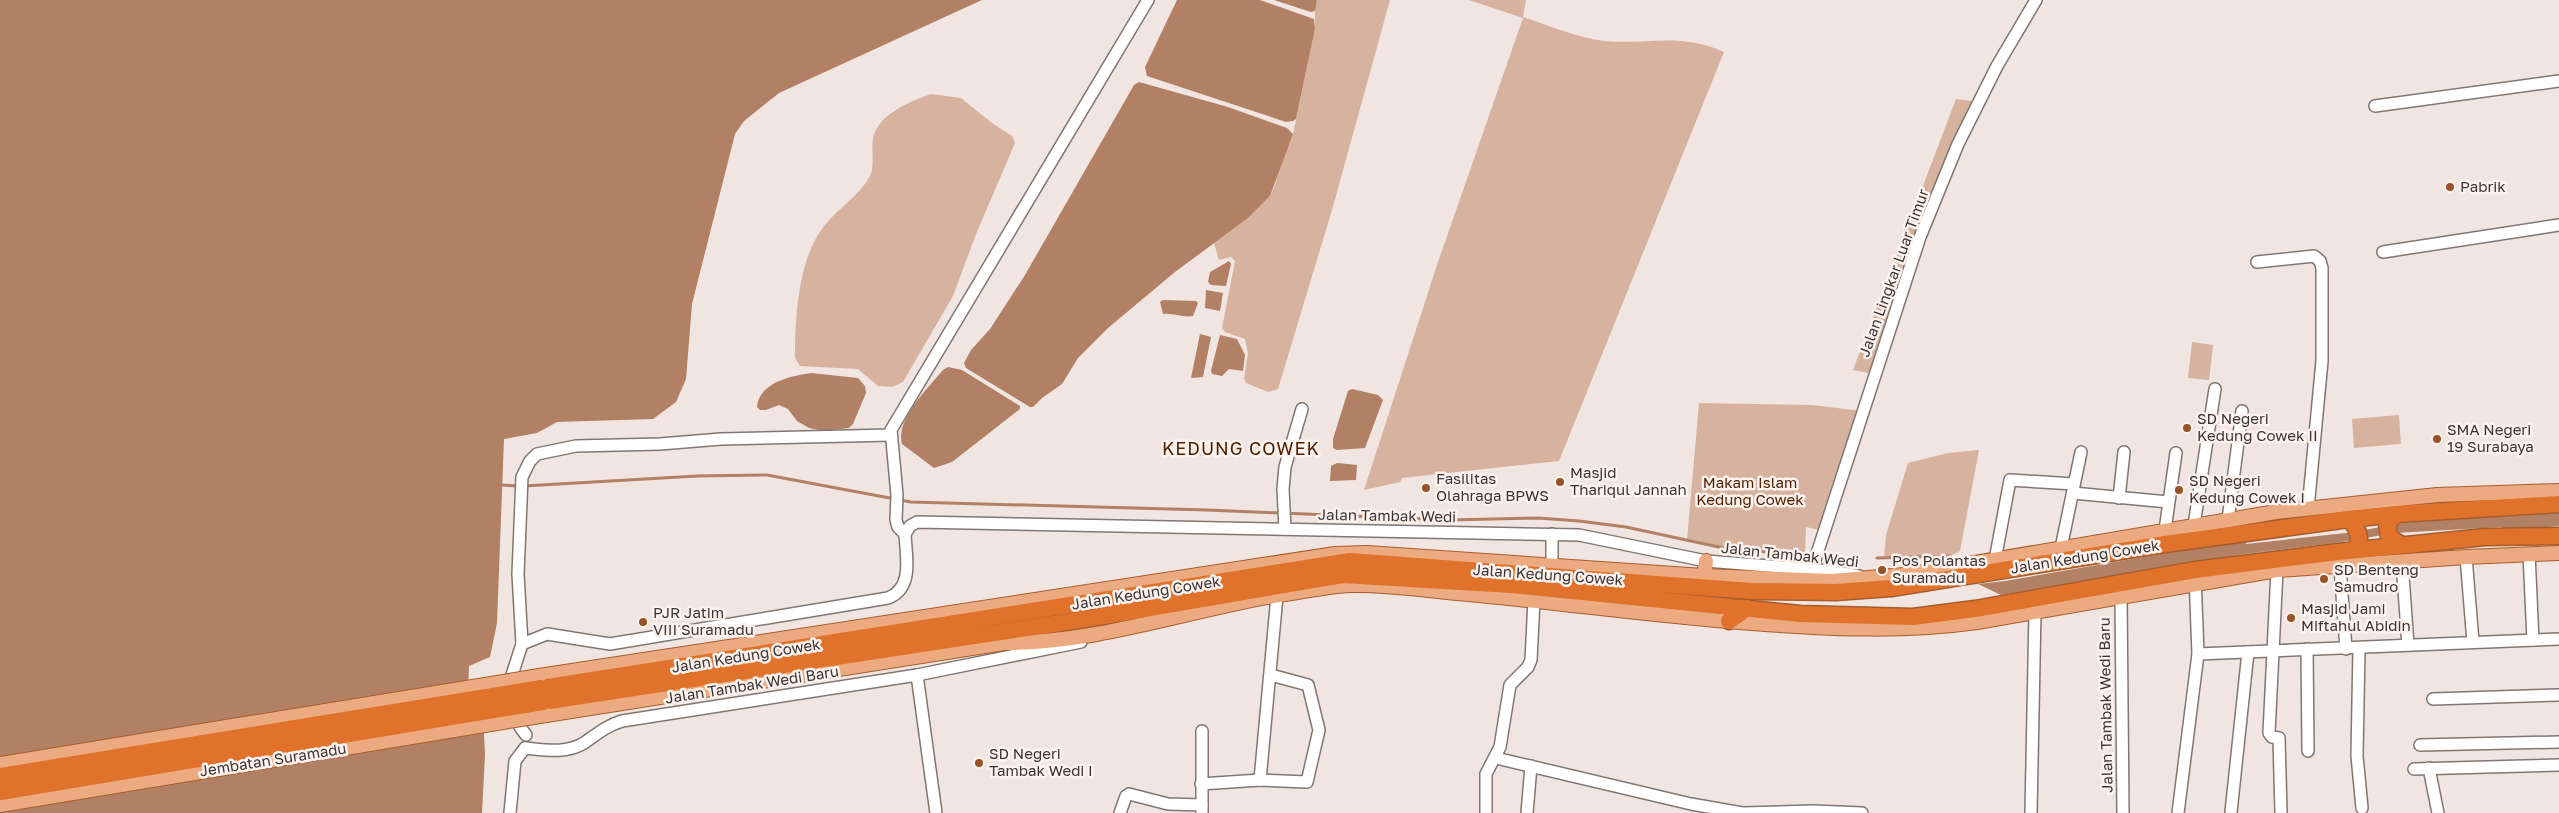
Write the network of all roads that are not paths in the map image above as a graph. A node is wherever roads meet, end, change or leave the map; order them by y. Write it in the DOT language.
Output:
graph roads {
  1 [pos="1148,0"];
  2 [pos="2036,0"];
  3 [pos="2559,82"];
  4 [pos="2375,106"];
  5 [pos="2559,225"];
  6 [pos="2384,252"];
  7 [pos="2257,262"];
  8 [pos="2215,389"];
  9 [pos="1302,409"];
  10 [pos="2242,411"];
  11 [pos="891,435"];
  12 [pos="2081,452"];
  13 [pos="2124,452"];
  14 [pos="2176,453"];
  15 [pos="2074,488"];
  16 [pos="2559,491"];
  17 [pos="2118,498"];
  18 [pos="2168,502"];
  19 [pos="2559,504"];
  20 [pos="2308,509"];
  21 [pos="2228,520"];
  22 [pos="1285,524"];
  23 [pos="2194,525"];
  24 [pos="2393,529"];
  25 [pos="905,534"];
  26 [pos="1552,534"];
  27 [pos="2355,535"];
  28 [pos="2559,536"];
  29 [pos="2164,537"];
  30 [pos="2061,548"];
  31 [pos="2559,553"];
  32 [pos="2529,554"];
  33 [pos="2466,557"];
  34 [pos="1706,561"];
  35 [pos="2402,562"];
  36 [pos="1552,566"];
  37 [pos="1991,567"];
  38 [pos="2340,567"];
  39 [pos="1812,569"];
  40 [pos="1965,569"];
  41 [pos="2277,570"];
  42 [pos="1704,576"];
  43 [pos="1872,578"];
  44 [pos="2195,578"];
  45 [pos="1277,596"];
  46 [pos="2121,596"];
  47 [pos="1534,600"];
  48 [pos="1747,608"];
  49 [pos="2035,611"];
  50 [pos="1729,621"];
  51 [pos="1112,631"];
  52 [pos="2559,639"];
  53 [pos="2533,640"];
  54 [pos="2473,642"];
  55 [pos="522,644"];
  56 [pos="2408,645"];
  57 [pos="2346,648"];
  58 [pos="2359,648"];
  59 [pos="2307,649"];
  60 [pos="2273,651"];
  61 [pos="2248,652"];
  62 [pos="2198,654"];
  63 [pos="917,675"];
  64 [pos="1271,675"];
  65 [pos="542,695"];
  66 [pos="2559,695"];
  67 [pos="2432,699"];
  68 [pos="1202,731"];
  69 [pos="2559,742"];
  70 [pos="2420,745"];
  71 [pos="525,748"];
  72 [pos="2308,751"];
  73 [pos="1496,758"];
  74 [pos="0,764"];
  75 [pos="2559,765"];
  76 [pos="1531,766"];
  77 [pos="2429,768"];
  78 [pos="2414,769"];
  79 [pos="0,776"];
  80 [pos="1260,780"];
  81 [pos="1202,784"];
  82 [pos="0,792"];
  83 [pos="0,805"];
  84 [pos="2362,808"];
  85 [pos="1202,809"];
  86 [pos="2231,812"];
  87 [pos="510,813"];
  88 [pos="936,813"];
  89 [pos="1120,813"];
  90 [pos="1486,813"];
  91 [pos="1527,813"];
  92 [pos="1743,813"];
  93 [pos="1862,813"];
  94 [pos="2031,813"];
  95 [pos="2123,813"];
  96 [pos="2178,813"];
  97 [pos="2281,813"];
  98 [pos="2438,813"];
  1 -- 11 [label="street"];
  2 -- 39 [label="street, Jalan Lingkar Luar Timur"];
  3 -- 4 [label="street"];
  5 -- 6 [label="street"];
  7 -- 20 [label="street"];
  8 -- 23 [label="street"];
  9 -- 22 [label="street"];
  10 -- 21 [label="street"];
  11 -- 25 [label="street"];
  11 -- 55 [label="street"];
  12 -- 15 [label="street"];
  13 -- 17 [label="street"];
  14 -- 18 [label="street"];
  15 -- 17 [label="street"];
  15 -- 30 [label="street"];
  15 -- 37 [label="street"];
  16 -- 20 [label="main road, Jalan Kedung Cowek"];
  17 -- 18 [label="street"];
  18 -- 29 [label="street"];
  19 -- 24 [label="highway, Jalan Kedung Cowek"];
  20 -- 21 [label="main road, Jalan Kedung Cowek"];
  21 -- 23 [label="main road, Jalan Kedung Cowek"];
  22 -- 25 [label="street, Jalan Tambak Wedi"];
  22 -- 26 [label="street, Jalan Tambak Wedi"];
  23 -- 29 [label="main road, Jalan Kedung Cowek"];
  24 -- 27 [label="highway, Jalan Kedung Cowek"];
  24 -- 27 [label="highway, Jalan Kedung Cowek"];
  24 -- 28 [label="highway, Jalan Kedung Cowek"];
  25 -- 55 [label="street"];
  26 -- 34 [label="street, Jalan Tambak Wedi"];
  26 -- 36 [label="street"];
  27 -- 29 [label="highway, Jalan Kedung Cowek"];
  27 -- 44 [label="highway, Jalan Kedung Cowek"];
  29 -- 30 [label="main road, Jalan Kedung Cowek"];
  29 -- 37 [label="highway, Jalan Kedung Cowek"];
  30 -- 37 [label="main road, Jalan Kedung Cowek"];
  31 -- 32 [label="main road, Jalan Kedung Cowek"];
  32 -- 33 [label="main road, Jalan Kedung Cowek"];
  32 -- 53 [label="street"];
  33 -- 35 [label="main road, Jalan Kedung Cowek"];
  33 -- 54 [label="street"];
  34 -- 39 [label="street, Jalan Tambak Wedi"];
  34 -- 42 [label="main road"];
  35 -- 38 [label="main road, Jalan Kedung Cowek"];
  35 -- 56 [label="street"];
  36 -- 42 [label="main road, Jalan Kedung Cowek"];
  36 -- 65 [label="main road, Jalan Kedung Cowek"];
  37 -- 40 [label="highway, Jalan Kedung Cowek"];
  38 -- 41 [label="main road, Jalan Kedung Cowek"];
  38 -- 57 [label="street"];
  39 -- 43 [label="street, Jalan Tambak Wedi"];
  40 -- 43 [label="main road, Jalan Kedung Cowek"];
  40 -- 65 [label="highway, Jalan Kedung Cowek"];
  41 -- 44 [label="main road, Jalan Kedung Cowek"];
  41 -- 60 [label="street"];
  42 -- 43 [label="main road, Jalan Kedung Cowek"];
  44 -- 46 [label="main road, Jalan Kedung Cowek"];
  44 -- 48 [label="highway, Jalan Kedung Cowek"];
  44 -- 62 [label="street"];
  45 -- 47 [label="main road, Jalan Tambak Wedi Baru"];
  45 -- 51 [label="main road, Jalan Tambak Wedi Baru"];
  45 -- 64 [label="street"];
  46 -- 49 [label="main road, Jalan Kedung Cowek"];
  46 -- 95 [label="street, Jalan Tambak Wedi Baru"];
  47 -- 50 [label="main road, Jalan Kedung Cowek"];
  47 -- 73 [label="street"];
  48 -- 50 [label="highway"];
  48 -- 65 [label="highway, Jalan Kedung Cowek"];
  49 -- 50 [label="main road, Jalan Kedung Cowek"];
  49 -- 94 [label="street"];
  51 -- 63 [label="street, Jalan Tambak Wedi Baru"];
  51 -- 65 [label="main road"];
  52 -- 53 [label="street"];
  53 -- 54 [label="street"];
  54 -- 56 [label="street"];
  55 -- 71 [label="street"];
  56 -- 58 [label="street"];
  57 -- 58 [label="street"];
  57 -- 59 [label="street"];
  58 -- 84 [label="street"];
  59 -- 60 [label="street"];
  59 -- 72 [label="street"];
  60 -- 61 [label="street"];
  60 -- 97 [label="street"];
  61 -- 62 [label="street"];
  61 -- 86 [label="street"];
  62 -- 96 [label="street"];
  63 -- 71 [label="street, Jalan Tambak Wedi Baru"];
  63 -- 88 [label="street"];
  64 -- 80 [label="street"];
  64 -- 80 [label="street"];
  65 -- 74 [label="main road, bridge"];
  65 -- 79 [label="highway, Jembatan Suramadu, bridge"];
  65 -- 82 [label="highway, Jembatan Suramadu, bridge"];
  65 -- 83 [label="main road, Jembatan Suramadu, bridge"];
  66 -- 67 [label="street"];
  68 -- 81 [label="street"];
  69 -- 70 [label="street"];
  71 -- 87 [label="street"];
  73 -- 76 [label="street"];
  73 -- 90 [label="street"];
  75 -- 77 [label="street"];
  76 -- 91 [label="street"];
  76 -- 92 [label="street"];
  77 -- 78 [label="street"];
  77 -- 98 [label="street"];
  80 -- 81 [label="street"];
  81 -- 85 [label="street"];
  85 -- 89 [label="street"];
  92 -- 93 [label="street"];
}
